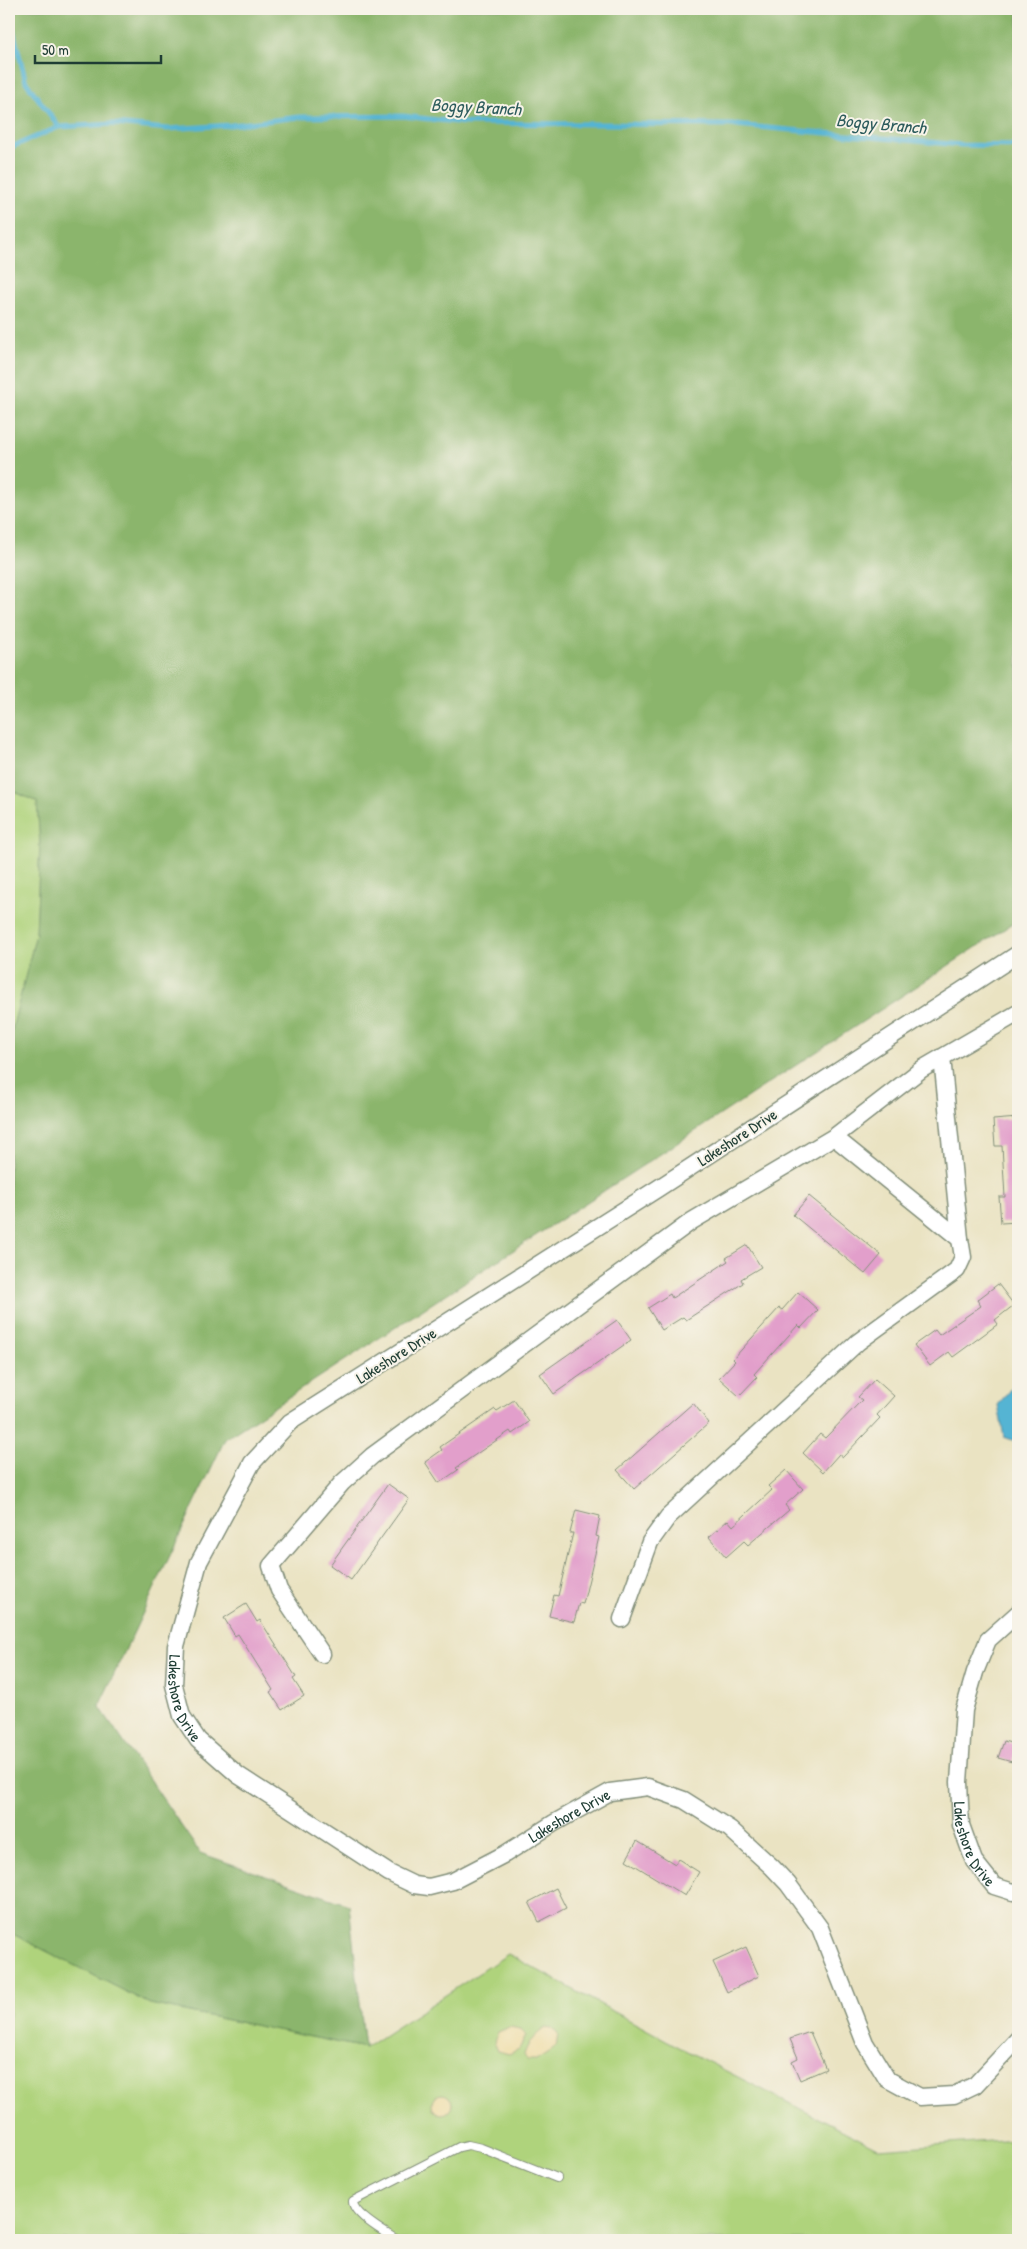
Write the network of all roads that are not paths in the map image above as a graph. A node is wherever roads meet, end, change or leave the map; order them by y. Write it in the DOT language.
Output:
graph roads {
  1 [pos="1018,954"];
  2 [pos="1018,1013"];
  3 [pos="942,1057"];
  4 [pos="834,1137"];
  5 [pos="960,1239"];
  6 [pos="1018,1613"];
  7 [pos="622,1619"];
  8 [pos="322,1654"];
  9 [pos="1018,1891"];
  10 [pos="1018,2039"];
  11 [pos="558,2178"];
  12 [pos="397,2240"];
  1 -- 10 [label="street, Lakeshore Drive"];
  2 -- 3 [label="street"];
  3 -- 4 [label="street"];
  3 -- 5 [label="street"];
  4 -- 5 [label="street"];
  4 -- 8 [label="street"];
  5 -- 7 [label="street"];
  6 -- 9 [label="street, Lakeshore Drive"];
  11 -- 12 [label="lane"];
}
